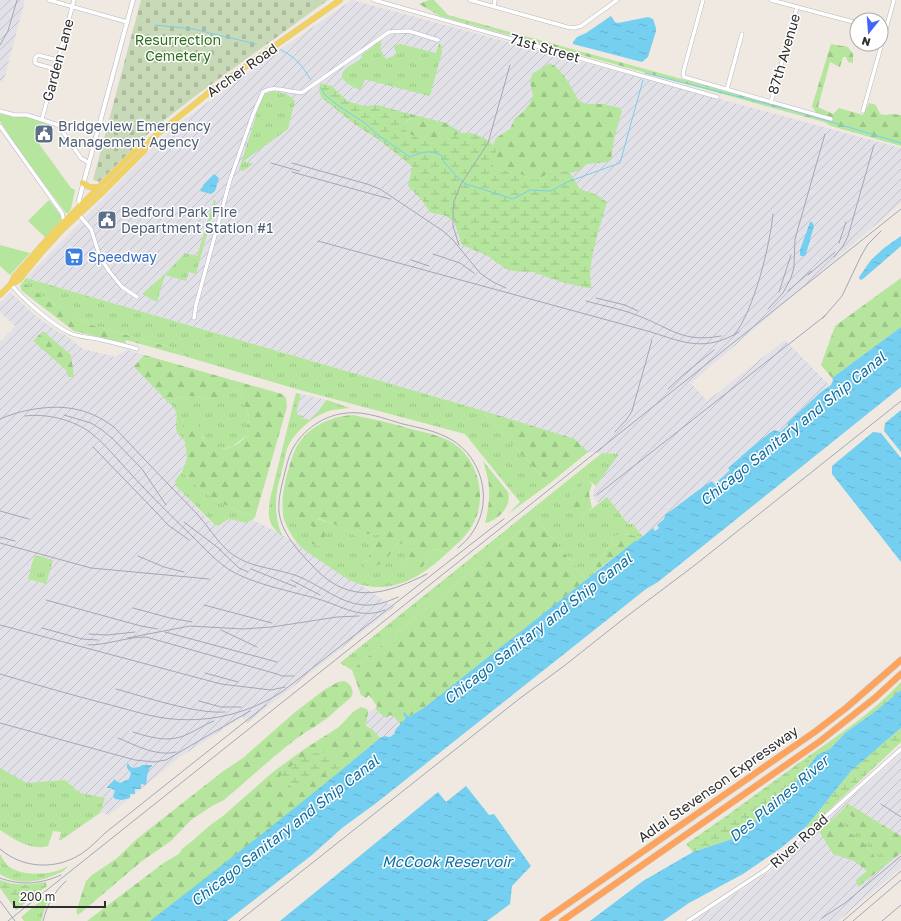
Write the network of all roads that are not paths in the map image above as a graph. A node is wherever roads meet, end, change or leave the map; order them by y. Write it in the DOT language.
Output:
graph roads {
  1 [pos="49,0"];
  2 [pos="74,0"];
  3 [pos="133,0"];
  4 [pos="340,0"];
  5 [pos="374,0"];
  6 [pos="470,0"];
  7 [pos="495,0"];
  8 [pos="617,0"];
  9 [pos="703,0"];
  10 [pos="771,0"];
  11 [pos="894,0"];
  12 [pos="72,6"];
  13 [pos="494,6"];
  14 [pos="797,7"];
  15 [pos="889,14"];
  16 [pos="849,21"];
  17 [pos="127,22"];
  18 [pos="742,34"];
  19 [pos="438,40"];
  20 [pos="878,52"];
  21 [pos="58,60"];
  22 [pos="55,69"];
  23 [pos="726,89"];
  24 [pos="717,97"];
  25 [pos="771,102"];
  26 [pos="863,111"];
  27 [pos="0,112"];
  28 [pos="42,119"];
  29 [pos="831,119"];
  30 [pos="0,126"];
  31 [pos="147,144"];
  32 [pos="88,163"];
  33 [pos="83,183"];
  34 [pos="99,187"];
  35 [pos="80,207"];
  36 [pos="62,213"];
  37 [pos="79,215"];
  38 [pos="70,216"];
  39 [pos="64,221"];
  40 [pos="11,284"];
  41 [pos="0,296"];
  42 [pos="137,297"];
  43 [pos="194,318"];
  44 [pos="137,349"];
  45 [pos="901,660"];
  46 [pos="901,674"];
  47 [pos="901,749"];
  48 [pos="543,921"];
  49 [pos="562,921"];
  50 [pos="688,921"];
  1 -- 12 [label="street"];
  2 -- 12 [label="street, Garden Lane"];
  3 -- 17 [label="street"];
  4 -- 31 [label="main road, Archer Road"];
  5 -- 24 [label="street, 71st Street"];
  6 -- 13 [label="street"];
  7 -- 13 [label="street"];
  8 -- 13 [label="street"];
  9 -- 23 [label="street"];
  10 -- 14 [label="street"];
  11 -- 15 [label="street"];
  12 -- 17 [label="street"];
  12 -- 21 [label="street, Garden Lane"];
  14 -- 16 [label="street"];
  14 -- 25 [label="street, 87th Avenue"];
  17 -- 32 [label="street"];
  18 -- 23 [label="street"];
  19 -- 43 [label="street"];
  20 -- 26 [label="street"];
  21 -- 22 [label="street, Garden Lane"];
  21 -- 22 [label="street"];
  22 -- 28 [label="street, Garden Lane"];
  23 -- 25 [label="street"];
  25 -- 29 [label="street"];
  27 -- 28 [label="street, Garden Lane"];
  28 -- 32 [label="street, Garden Lane"];
  30 -- 36 [label="street"];
  31 -- 34 [label="main road, Archer Road"];
  31 -- 37 [label="main road, Archer Road"];
  32 -- 33 [label="street"];
  33 -- 34 [label="main road"];
  33 -- 35 [label="street"];
  34 -- 35 [label="main road, Archer Road"];
  35 -- 37 [label="street"];
  35 -- 38 [label="main road, Archer Road"];
  36 -- 38 [label="street"];
  36 -- 39 [label="street"];
  37 -- 40 [label="main road, Archer Road"];
  37 -- 42 [label="street"];
  38 -- 39 [label="main road, Archer Road"];
  39 -- 40 [label="main road, Archer Road"];
  40 -- 41 [label="main road, Archer Road"];
  40 -- 44 [label="street"];
  45 -- 48 [label="highway, Adlai Stevenson Expressway"];
  46 -- 49 [label="highway, Adlai Stevenson Expressway"];
  47 -- 50 [label="street, River Road"];
}
